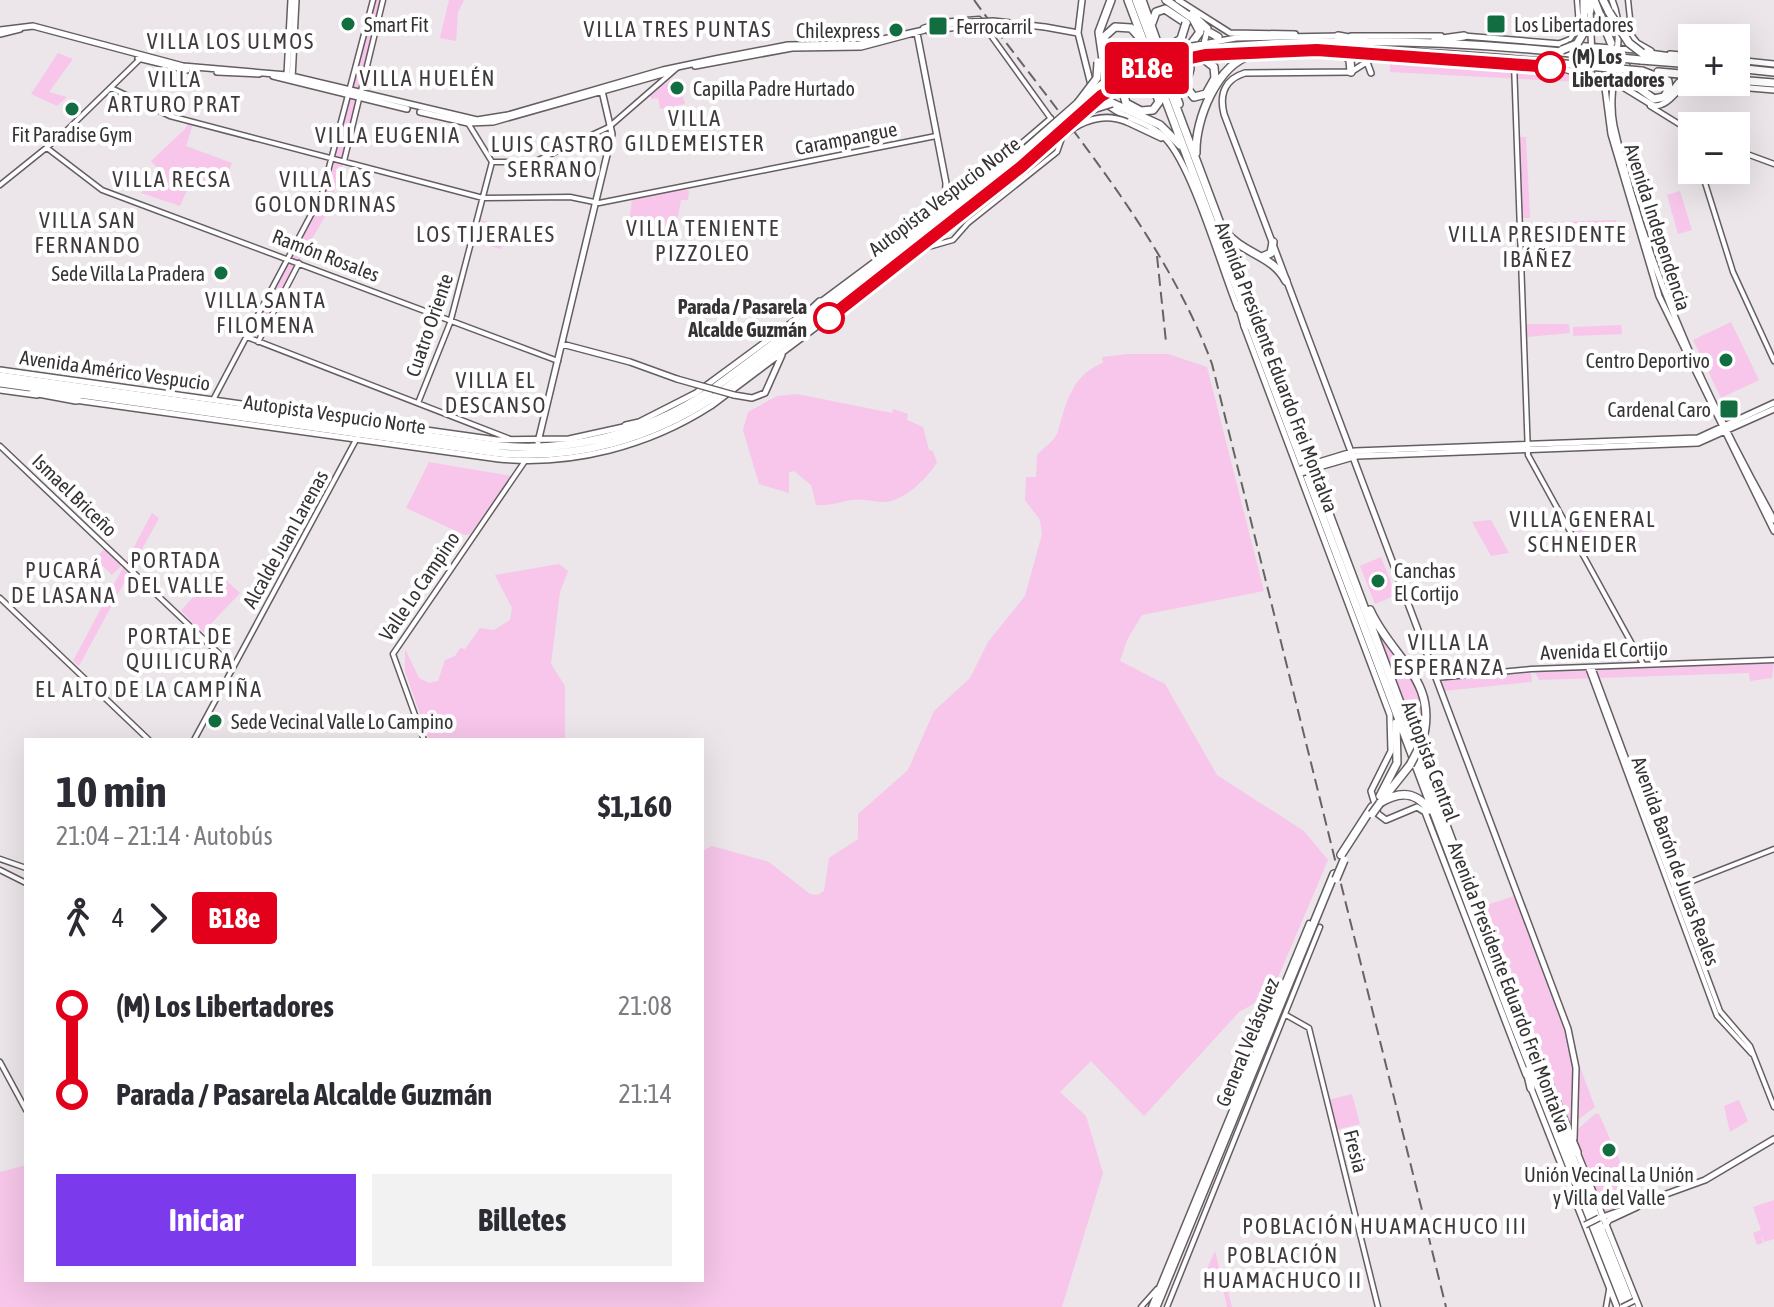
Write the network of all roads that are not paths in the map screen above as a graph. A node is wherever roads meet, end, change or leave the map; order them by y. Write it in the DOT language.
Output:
graph roads {
  1 [pos="294,0"];
  2 [pos="373,0"];
  3 [pos="383,0"];
  4 [pos="1082,0"];
  5 [pos="1110,0"];
  6 [pos="1128,0"];
  7 [pos="1136,0"];
  8 [pos="1142,0"];
  9 [pos="1168,0"];
  10 [pos="1178,0"];
  11 [pos="1577,0"];
  12 [pos="1592,0"];
  13 [pos="1612,0"];
  14 [pos="1628,0"];
  15 [pos="1590,10"];
  16 [pos="1188,19"];
  17 [pos="1619,21"];
  18 [pos="1578,23"];
  19 [pos="1152,25"];
  20 [pos="921,30"];
  21 [pos="0,32"];
  22 [pos="1078,33"];
  23 [pos="1212,33"];
  24 [pos="1309,36"];
  25 [pos="1338,36"];
  26 [pos="1464,36"];
  27 [pos="1633,38"];
  28 [pos="1234,42"];
  29 [pos="1379,43"];
  30 [pos="1414,44"];
  31 [pos="1613,44"];
  32 [pos="1561,46"];
  33 [pos="1587,46"];
  34 [pos="1285,47"];
  35 [pos="1626,49"];
  36 [pos="1317,50"];
  37 [pos="1201,51"];
  38 [pos="1549,51"];
  39 [pos="1159,53"];
  40 [pos="1342,53"];
  41 [pos="1148,54"];
  42 [pos="1645,55"];
  43 [pos="1381,56"];
  44 [pos="142,57"];
  45 [pos="1678,59"];
  46 [pos="1678,59"];
  47 [pos="1350,61"];
  48 [pos="1367,61"];
  49 [pos="1514,63"];
  50 [pos="1750,63"];
  51 [pos="677,68"];
  52 [pos="1578,69"];
  53 [pos="1750,69"];
  54 [pos="1774,69"];
  55 [pos="1143,70"];
  56 [pos="1642,71"];
  57 [pos="354,72"];
  58 [pos="1342,72"];
  59 [pos="1351,72"];
  60 [pos="1371,73"];
  61 [pos="1612,74"];
  62 [pos="364,75"];
  63 [pos="1678,75"];
  64 [pos="290,77"];
  65 [pos="1600,79"];
  66 [pos="1750,81"];
  67 [pos="1611,82"];
  68 [pos="1774,83"];
  69 [pos="1678,84"];
  70 [pos="111,88"];
  71 [pos="602,89"];
  72 [pos="1774,90"];
  73 [pos="349,92"];
  74 [pos="359,95"];
  75 [pos="1078,103"];
  76 [pos="1663,105"];
  77 [pos="1650,106"];
  78 [pos="344,112"];
  79 [pos="1661,114"];
  80 [pos="354,115"];
  81 [pos="1051,118"];
  82 [pos="466,121"];
  83 [pos="1075,121"];
  84 [pos="612,125"];
  85 [pos="1678,125"];
  86 [pos="937,136"];
  87 [pos="1187,137"];
  88 [pos="47,148"];
  89 [pos="1174,149"];
  90 [pos="1750,155"];
  91 [pos="335,159"];
  92 [pos="1188,159"];
  93 [pos="344,162"];
  94 [pos="492,162"];
  95 [pos="1197,163"];
  96 [pos="1019,164"];
  97 [pos="1774,164"];
  98 [pos="946,183"];
  99 [pos="1705,184"];
  100 [pos="0,185"];
  101 [pos="962,194"];
  102 [pos="483,198"];
  103 [pos="596,204"];
  104 [pos="945,208"];
  105 [pos="1217,218"];
  106 [pos="931,236"];
  107 [pos="1273,242"];
  108 [pos="925,248"];
  109 [pos="1262,256"];
  110 [pos="288,258"];
  111 [pos="299,263"];
  112 [pos="890,272"];
  113 [pos="1232,276"];
  114 [pos="1286,281"];
  115 [pos="820,302"];
  116 [pos="451,320"];
  117 [pos="1245,326"];
  118 [pos="247,337"];
  119 [pos="781,339"];
  120 [pos="258,342"];
  121 [pos="562,344"];
  122 [pos="784,351"];
  123 [pos="558,361"];
  124 [pos="1774,361"];
  125 [pos="0,373"];
  126 [pos="0,386"];
  127 [pos="76,400"];
  128 [pos="213,400"];
  129 [pos="418,403"];
  130 [pos="1774,406"];
  131 [pos="679,414"];
  132 [pos="626,426"];
  133 [pos="1725,430"];
  134 [pos="357,438"];
  135 [pos="516,441"];
  136 [pos="538,442"];
  137 [pos="627,445"];
  138 [pos="0,446"];
  139 [pos="1529,448"];
  140 [pos="1352,454"];
  141 [pos="525,461"];
  142 [pos="1301,471"];
  143 [pos="1774,520"];
  144 [pos="1774,531"];
  145 [pos="1355,583"];
  146 [pos="0,598"];
  147 [pos="1774,660"];
  148 [pos="1643,664"];
  149 [pos="232,666"];
  150 [pos="1590,667"];
  151 [pos="1436,678"];
  152 [pos="1390,699"];
  153 [pos="147,738"];
  154 [pos="195,738"];
  155 [pos="423,738"];
  156 [pos="1376,805"];
  157 [pos="1439,829"];
  158 [pos="1774,849"];
  159 [pos="0,859"];
  160 [pos="24,867"];
  161 [pos="0,870"];
  162 [pos="24,882"];
  163 [pos="1672,889"];
  164 [pos="1309,923"];
  165 [pos="1320,927"];
  166 [pos="1286,1015"];
  167 [pos="1525,1033"];
  168 [pos="1521,1045"];
  169 [pos="0,1062"];
  170 [pos="1531,1088"];
  171 [pos="24,1106"];
  172 [pos="1774,1107"];
  173 [pos="1774,1139"];
  174 [pos="1577,1152"];
  175 [pos="1641,1204"];
  176 [pos="1600,1218"];
  177 [pos="1605,1226"];
  178 [pos="1584,1227"];
  179 [pos="1159,1288"];
  180 [pos="1609,1290"];
  181 [pos="1634,1303"];
  182 [pos="1141,1307"];
  183 [pos="1156,1307"];
  184 [pos="1167,1307"];
  185 [pos="1378,1307"];
  186 [pos="1606,1307"];
  187 [pos="1621,1307"];
  188 [pos="1639,1307"];
  1 -- 64 [label="main road"];
  2 -- 57 [label="street"];
  3 -- 62 [label="street"];
  4 -- 22 [label="main road, Avenida Presidente Eduardo Frei Montalva"];
  5 -- 55 [label="highway, bridge"];
  5 -- 75 [label="highway, bridge"];
  6 -- 41 [label="highway, Autopista Central"];
  7 -- 87 [label="highway, Autopista Central"];
  8 -- 19 [label="highway"];
  9 -- 16 [label="highway"];
  9 -- 37 [label="main road"];
  10 -- 24 [label="main road, Avenida Américo Vespucio"];
  11 -- 18 [label="street"];
  12 -- 15 [label="highway"];
  12 -- 31 [label="highway"];
  12 -- 32 [label="highway, bridge"];
  12 -- 42 [label="highway, bridge"];
  13 -- 17 [label="main road, Avenida Independencia"];
  14 -- 27 [label="street"];
  15 -- 33 [label="main road, Avenida Independencia"];
  16 -- 19 [label="highway"];
  16 -- 23 [label="highway"];
  16 -- 37 [label="highway"];
  16 -- 39 [label="highway, bridge"];
  17 -- 27 [label="main road"];
  17 -- 31 [label="main road, Avenida Independencia"];
  18 -- 32 [label="street"];
  18 -- 33 [label="street"];
  19 -- 87 [label="highway"];
  20 -- 22 [label="main road, bridge"];
  20 -- 51 [label="main road"];
  20 -- 81 [label="street"];
  20 -- 86 [label="main road"];
  21 -- 44 [label="main road"];
  22 -- 89 [label="main road, Avenida Presidente Eduardo Frei Montalva"];
  24 -- 25 [label="main road, Avenida Américo Vespucio"];
  24 -- 37 [label="main road, Avenida Américo Vespucio"];
  25 -- 26 [label="main road, Avenida Américo Vespucio"];
  25 -- 29 [label="highway"];
  26 -- 30 [label="highway"];
  26 -- 32 [label="main road, Avenida Américo Vespucio"];
  27 -- 35 [label="street"];
  27 -- 42 [label="main road"];
  28 -- 34 [label="highway"];
  29 -- 30 [label="highway, Autopista Vespucio Norte"];
  29 -- 34 [label="highway, Autopista Vespucio Norte"];
  30 -- 38 [label="highway, Autopista Vespucio Norte"];
  31 -- 33 [label="main road, Avenida Américo Vespucio"];
  31 -- 35 [label="main road, Avenida Américo Vespucio"];
  31 -- 61 [label="main road, Avenida Independencia"];
  32 -- 33 [label="main road, Avenida Américo Vespucio"];
  32 -- 38 [label="highway"];
  33 -- 52 [label="main road"];
  33 -- 65 [label="main road, Avenida Independencia"];
  34 -- 36 [label="highway, Autopista Vespucio Norte"];
  34 -- 37 [label="highway, Autopista Vespucio Norte"];
  34 -- 95 [label="highway"];
  35 -- 42 [label="main road, Avenida Américo Vespucio"];
  36 -- 40 [label="highway"];
  36 -- 52 [label="highway, Autopista Vespucio Norte"];
  37 -- 39 [label="main road, Avenida Américo Vespucio, bridge"];
  37 -- 55 [label="highway, Autopista Vespucio Norte, bridge"];
  37 -- 96 [label="highway, Autopista Vespucio Norte, bridge"];
  38 -- 42 [label="highway, Autopista Vespucio Norte, bridge"];
  39 -- 41 [label="main road, Avenida Américo Vespucio, bridge"];
  40 -- 43 [label="highway"];
  40 -- 47 [label="highway"];
  41 -- 41 [label="highway, bridge"];
  41 -- 75 [label="main road, Avenida Américo Vespucio, bridge"];
  41 -- 92 [label="highway, Autopista Central"];
  42 -- 45 [label="highway, Autopista Vespucio Norte"];
  42 -- 46 [label="main road, Avenida Américo Vespucio"];
  43 -- 48 [label="main road"];
  43 -- 49 [label="main road"];
  44 -- 64 [label="main road"];
  44 -- 70 [label="street"];
  47 -- 58 [label="highway"];
  47 -- 59 [label="highway"];
  48 -- 59 [label="main road"];
  48 -- 60 [label="main road"];
  49 -- 52 [label="main road"];
  49 -- 139 [label="street"];
  50 -- 54 [label="main road"];
  51 -- 71 [label="main road"];
  51 -- 84 [label="street"];
  52 -- 56 [label="highway, Autopista Vespucio Norte, bridge"];
  52 -- 65 [label="main road"];
  53 -- 54 [label="highway"];
  55 -- 83 [label="highway, Autopista Vespucio Norte, bridge"];
  56 -- 63 [label="highway, Autopista Vespucio Norte"];
  56 -- 69 [label="highway"];
  57 -- 62 [label="street"];
  57 -- 73 [label="street"];
  58 -- 59 [label="main road"];
  58 -- 107 [label="main road, Avenida Presidente Eduardo Frei Montalva"];
  61 -- 65 [label="main road"];
  61 -- 67 [label="main road, Avenida Independencia"];
  62 -- 74 [label="street"];
  64 -- 73 [label="main road"];
  65 -- 67 [label="main road"];
  65 -- 133 [label="main road, Avenida Independencia"];
  66 -- 68 [label="highway"];
  67 -- 77 [label="main road"];
  67 -- 133 [label="main road, Avenida Independencia"];
  70 -- 88 [label="street"];
  70 -- 91 [label="street, Carampangue"];
  71 -- 82 [label="main road"];
  71 -- 84 [label="main road"];
  72 -- 76 [label="main road"];
  73 -- 74 [label="main road"];
  73 -- 78 [label="street"];
  74 -- 80 [label="street"];
  74 -- 82 [label="main road"];
  75 -- 96 [label="main road, Avenida Américo Vespucio, bridge"];
  76 -- 77 [label="main road"];
  76 -- 79 [label="street"];
  77 -- 79 [label="street"];
  78 -- 80 [label="street"];
  78 -- 91 [label="street"];
  79 -- 85 [label="street"];
  80 -- 93 [label="street"];
  81 -- 101 [label="street, Avenida Américo Vespucio"];
  81 -- 108 [label="street, Avenida Américo Vespucio"];
  82 -- 94 [label="street"];
  83 -- 92 [label="highway, bridge"];
  83 -- 96 [label="highway, Autopista Vespucio Norte, bridge"];
  84 -- 94 [label="street"];
  84 -- 103 [label="main road"];
  86 -- 98 [label="main road"];
  86 -- 103 [label="street, Carampangue"];
  87 -- 95 [label="highway, Autopista Central"];
  88 -- 100 [label="street"];
  88 -- 110 [label="street, Ramón Rosales"];
  89 -- 96 [label="main road, Avenida Américo Vespucio, bridge"];
  89 -- 117 [label="main road, Avenida Presidente Eduardo Frei Montalva"];
  90 -- 97 [label="street"];
  91 -- 93 [label="street, Carampangue"];
  91 -- 110 [label="street"];
  92 -- 113 [label="highway, Autopista Central"];
  93 -- 102 [label="street, Carampangue"];
  94 -- 102 [label="street, Cuatro Oriente"];
  95 -- 105 [label="highway, Autopista Central"];
  96 -- 101 [label="main road, Avenida Américo Vespucio"];
  96 -- 106 [label="highway, Autopista Vespucio Norte"];
  96 -- 108 [label="main road, Avenida Américo Vespucio"];
  96 -- 119 [label="highway, Autopista Vespucio Norte"];
  98 -- 101 [label="main road"];
  98 -- 104 [label="main road"];
  99 -- 124 [label="street"];
  101 -- 104 [label="main road, Avenida Américo Vespucio"];
  102 -- 103 [label="street, Carampangue"];
  102 -- 116 [label="street, Cuatro Oriente"];
  103 -- 121 [label="main road"];
  104 -- 115 [label="main road, Avenida Américo Vespucio"];
  105 -- 109 [label="highway"];
  105 -- 145 [label="highway, Autopista Central"];
  106 -- 112 [label="highway"];
  106 -- 131 [label="highway, Autopista Vespucio Norte"];
  107 -- 109 [label="highway"];
  107 -- 114 [label="main road, Avenida Presidente Eduardo Frei Montalva"];
  108 -- 112 [label="main road, Avenida Américo Vespucio"];
  109 -- 114 [label="highway"];
  110 -- 111 [label="street, Ramón Rosales"];
  110 -- 118 [label="street"];
  111 -- 116 [label="street, Ramón Rosales"];
  111 -- 120 [label="street"];
  112 -- 122 [label="main road, Avenida Américo Vespucio"];
  113 -- 117 [label="highway"];
  113 -- 152 [label="highway, Autopista Central"];
  114 -- 140 [label="main road, Avenida Presidente Eduardo Frei Montalva"];
  115 -- 119 [label="highway"];
  115 -- 132 [label="main road, Avenida Américo Vespucio"];
  116 -- 123 [label="street, Ramón Rosales"];
  116 -- 129 [label="street, Cuatro Oriente"];
  117 -- 142 [label="main road, Avenida Presidente Eduardo Frei Montalva"];
  118 -- 120 [label="street"];
  118 -- 128 [label="street"];
  119 -- 131 [label="highway, Autopista Vespucio Norte"];
  120 -- 129 [label="street"];
  121 -- 122 [label="main road, bridge"];
  121 -- 123 [label="main road"];
  122 -- 137 [label="main road, Avenida Américo Vespucio"];
  123 -- 136 [label="main road"];
  125 -- 128 [label="main road, Avenida Américo Vespucio"];
  125 -- 131 [label="highway, Autopista Vespucio Norte"];
  126 -- 127 [label="highway"];
  126 -- 131 [label="highway, Autopista Vespucio Norte"];
  127 -- 134 [label="main road, Avenida Américo Vespucio"];
  128 -- 135 [label="main road, Avenida Américo Vespucio"];
  129 -- 135 [label="street"];
  130 -- 133 [label="main road"];
  131 -- 132 [label="highway"];
  131 -- 137 [label="highway"];
  132 -- 136 [label="main road, Avenida Américo Vespucio"];
  133 -- 139 [label="main road"];
  133 -- 143 [label="main road, Avenida Independencia"];
  133 -- 144 [label="main road, Avenida Independencia"];
  134 -- 141 [label="main road, Avenida Américo Vespucio"];
  134 -- 149 [label="street, Alcalde Juan Larenas"];
  135 -- 136 [label="main road, Avenida Américo Vespucio"];
  137 -- 141 [label="main road, Avenida Américo Vespucio"];
  138 -- 149 [label="street, Ismael Briceño"];
  139 -- 140 [label="main road"];
  139 -- 148 [label="street"];
  140 -- 142 [label="main road, bridge"];
  140 -- 151 [label="main road, Avenida Presidente Eduardo Frei Montalva"];
  141 -- 155 [label="street, Valle Lo Campino"];
  142 -- 170 [label="main road, Avenida Presidente Eduardo Frei Montalva"];
  145 -- 156 [label="highway, bridge"];
  145 -- 167 [label="highway, Autopista Central"];
  146 -- 153 [label="street"];
  147 -- 148 [label="street, Avenida El Cortijo"];
  148 -- 150 [label="street, Avenida El Cortijo"];
  149 -- 154 [label="street, Alcalde Juan Larenas"];
  150 -- 151 [label="street, Avenida El Cortijo"];
  150 -- 163 [label="street, Avenida Barón de Juras Reales"];
  151 -- 174 [label="main road, Avenida Presidente Eduardo Frei Montalva"];
  152 -- 156 [label="highway"];
  152 -- 157 [label="highway, Autopista Central"];
  156 -- 157 [label="highway"];
  156 -- 183 [label="highway, General Velásquez, bridge"];
  157 -- 168 [label="highway, Autopista Central"];
  158 -- 163 [label="street"];
  159 -- 160 [label="street"];
  161 -- 162 [label="street"];
  163 -- 172 [label="street, Avenida Barón de Juras Reales"];
  164 -- 179 [label="street"];
  165 -- 166 [label="street"];
  166 -- 184 [label="street"];
  166 -- 185 [label="street, Fresia"];
  167 -- 174 [label="highway"];
  167 -- 181 [label="highway, Autopista Central"];
  168 -- 170 [label="highway"];
  168 -- 187 [label="highway, Autopista Central"];
  169 -- 171 [label="street"];
  170 -- 178 [label="main road, Avenida Presidente Eduardo Frei Montalva"];
  173 -- 175 [label="main road"];
  174 -- 176 [label="main road, Avenida Presidente Eduardo Frei Montalva"];
  175 -- 176 [label="main road"];
  175 -- 177 [label="main road"];
  176 -- 177 [label="main road, Avenida Presidente Eduardo Frei Montalva"];
  176 -- 178 [label="main road, bridge"];
  177 -- 181 [label="main road, Avenida Presidente Eduardo Frei Montalva"];
  178 -- 180 [label="main road, Avenida Presidente Eduardo Frei Montalva"];
  179 -- 182 [label="street"];
  179 -- 183 [label="street"];
  180 -- 186 [label="street"];
  180 -- 187 [label="main road, Avenida Presidente Eduardo Frei Montalva"];
  181 -- 187 [label="street, bridge"];
  181 -- 188 [label="main road, Avenida Presidente Eduardo Frei Montalva"];
}
